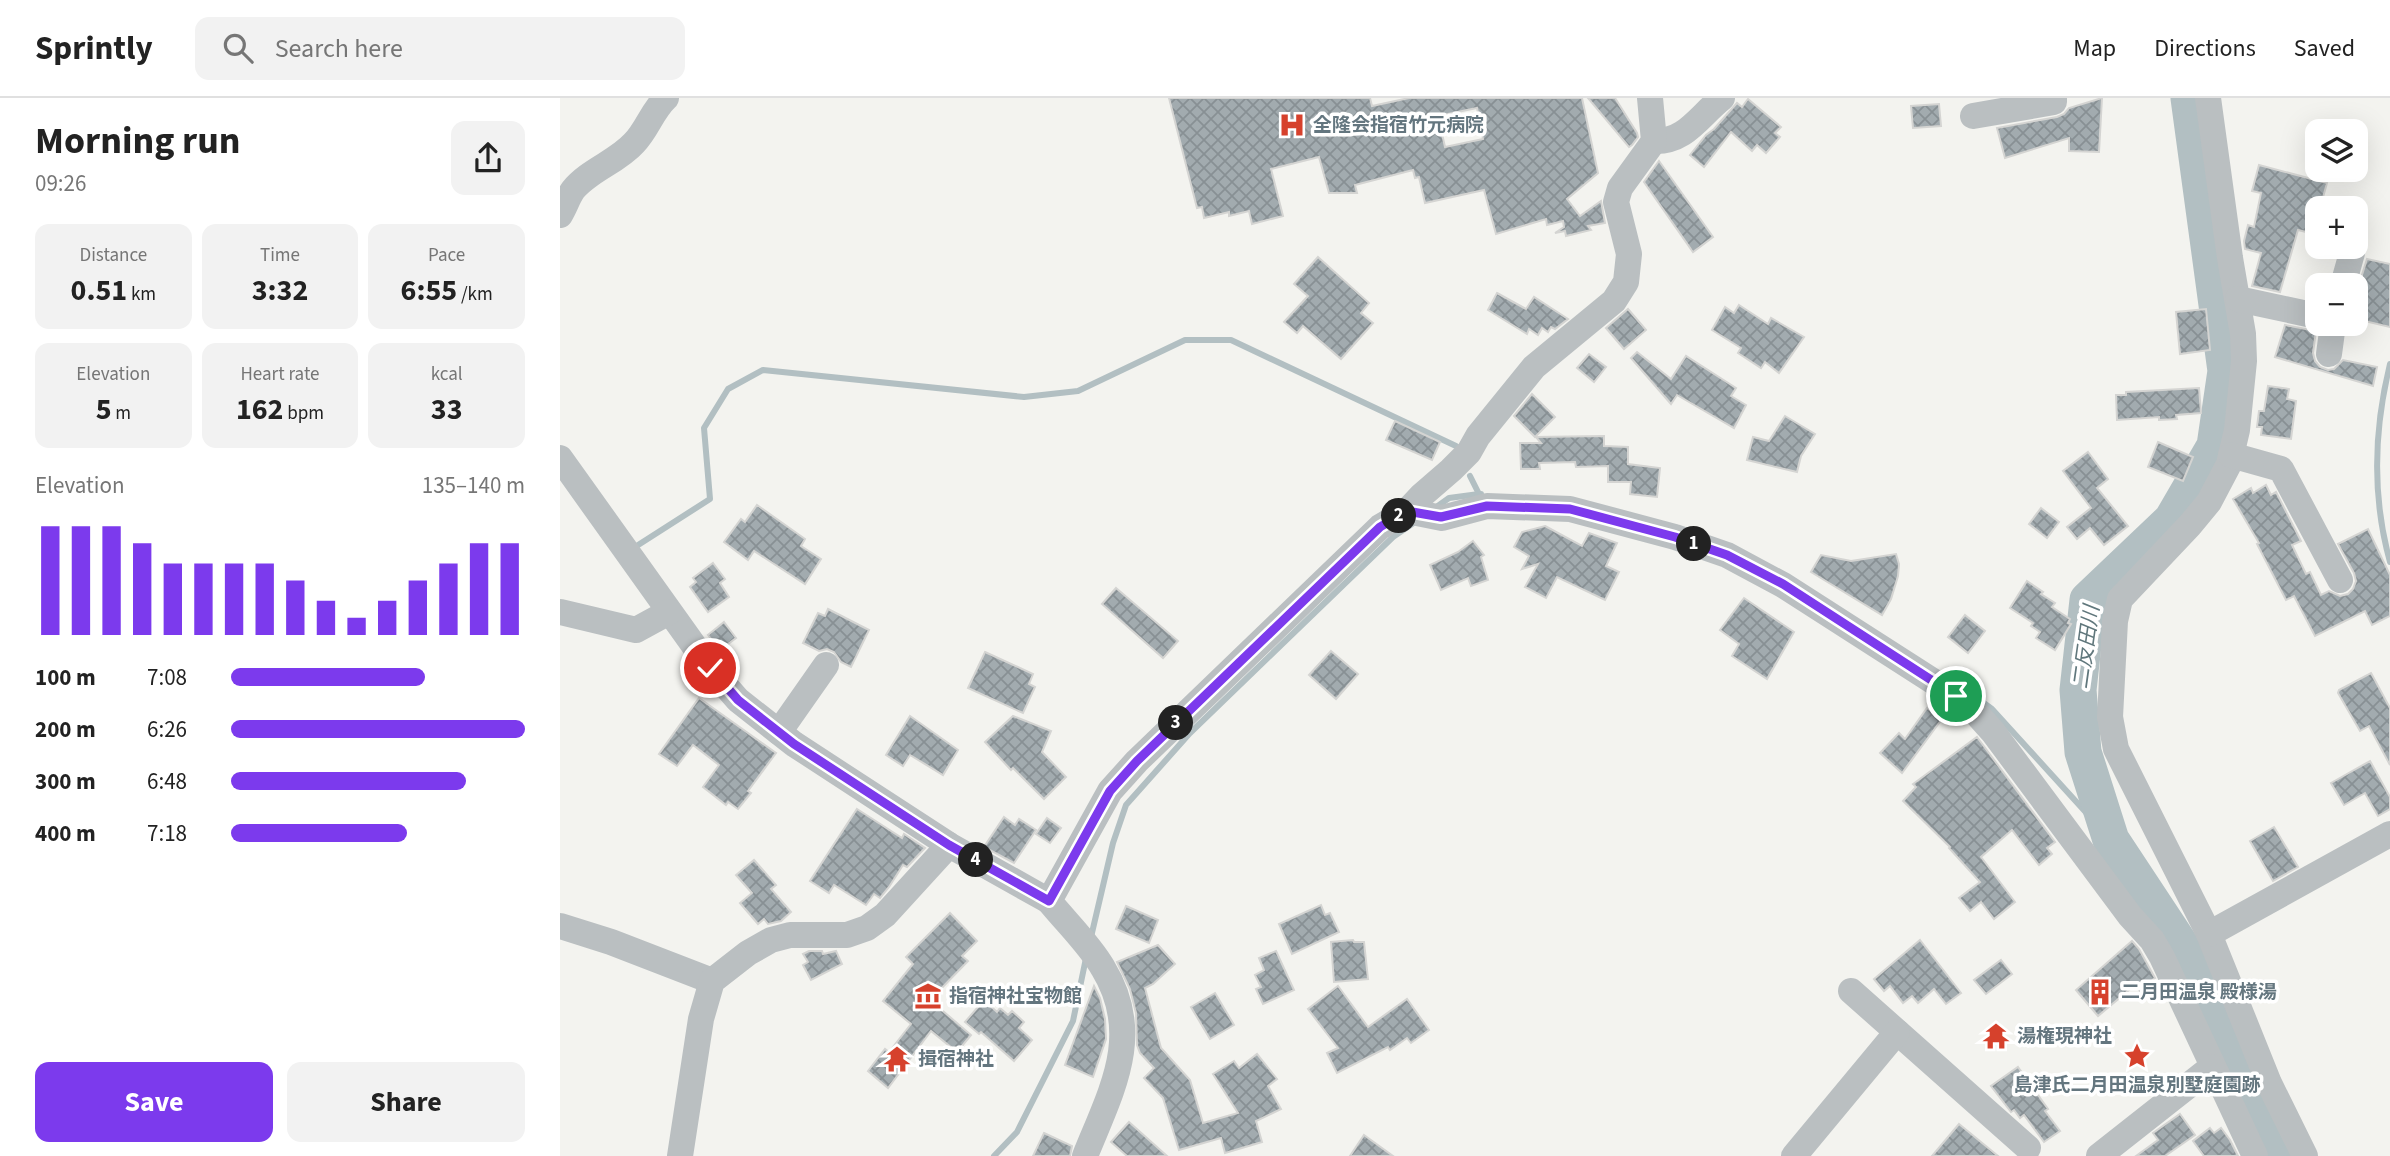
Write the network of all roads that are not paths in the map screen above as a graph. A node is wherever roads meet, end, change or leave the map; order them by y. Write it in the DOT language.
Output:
graph roads {
  1 [pos="666,98"];
  2 [pos="1650,98"];
  3 [pos="1723,98"];
  4 [pos="2054,98"];
  5 [pos="2208,98"];
  6 [pos="1973,116"];
  7 [pos="1654,141"];
  8 [pos="560,215"];
  9 [pos="2238,299"];
  10 [pos="2305,313"];
  11 [pos="2331,336"];
  12 [pos="2329,354"];
  13 [pos="2231,455"];
  14 [pos="560,458"];
  15 [pos="1407,511"];
  16 [pos="2340,580"];
  17 [pos="560,611"];
  18 [pos="669,612"];
  19 [pos="826,665"];
  20 [pos="779,732"];
  21 [pos="2390,834"];
  22 [pos="949,845"];
  23 [pos="1049,901"];
  24 [pos="560,926"];
  25 [pos="2209,934"];
  26 [pos="712,981"];
  27 [pos="1851,991"];
  28 [pos="1897,1032"];
  29 [pos="2212,1067"];
  30 [pos="2032,1153"];
  31 [pos="680,1156"];
  32 [pos="1085,1156"];
  33 [pos="1794,1156"];
  34 [pos="2099,1156"];
  35 [pos="2255,1156"];
  36 [pos="2305,1156"];
  1 -- 8 [label="street"];
  2 -- 7 [label="street"];
  3 -- 7 [label="street"];
  4 -- 6 [label="street"];
  5 -- 9 [label="street"];
  7 -- 15 [label="street"];
  9 -- 10 [label="street"];
  9 -- 13 [label="street"];
  11 -- 12 [label="street"];
  13 -- 16 [label="street"];
  13 -- 25 [label="street"];
  14 -- 18 [label="street"];
  15 -- 23 [label="street"];
  15 -- 29 [label="street"];
  17 -- 18 [label="street"];
  18 -- 20 [label="street"];
  19 -- 20 [label="street"];
  20 -- 22 [label="street"];
  21 -- 25 [label="street"];
  22 -- 23 [label="street"];
  22 -- 26 [label="street"];
  23 -- 32 [label="street"];
  24 -- 26 [label="street"];
  25 -- 36 [label="street"];
  26 -- 31 [label="street"];
  27 -- 28 [label="street"];
  28 -- 30 [label="street"];
  28 -- 33 [label="street"];
  29 -- 34 [label="street"];
  29 -- 35 [label="street"];
}
